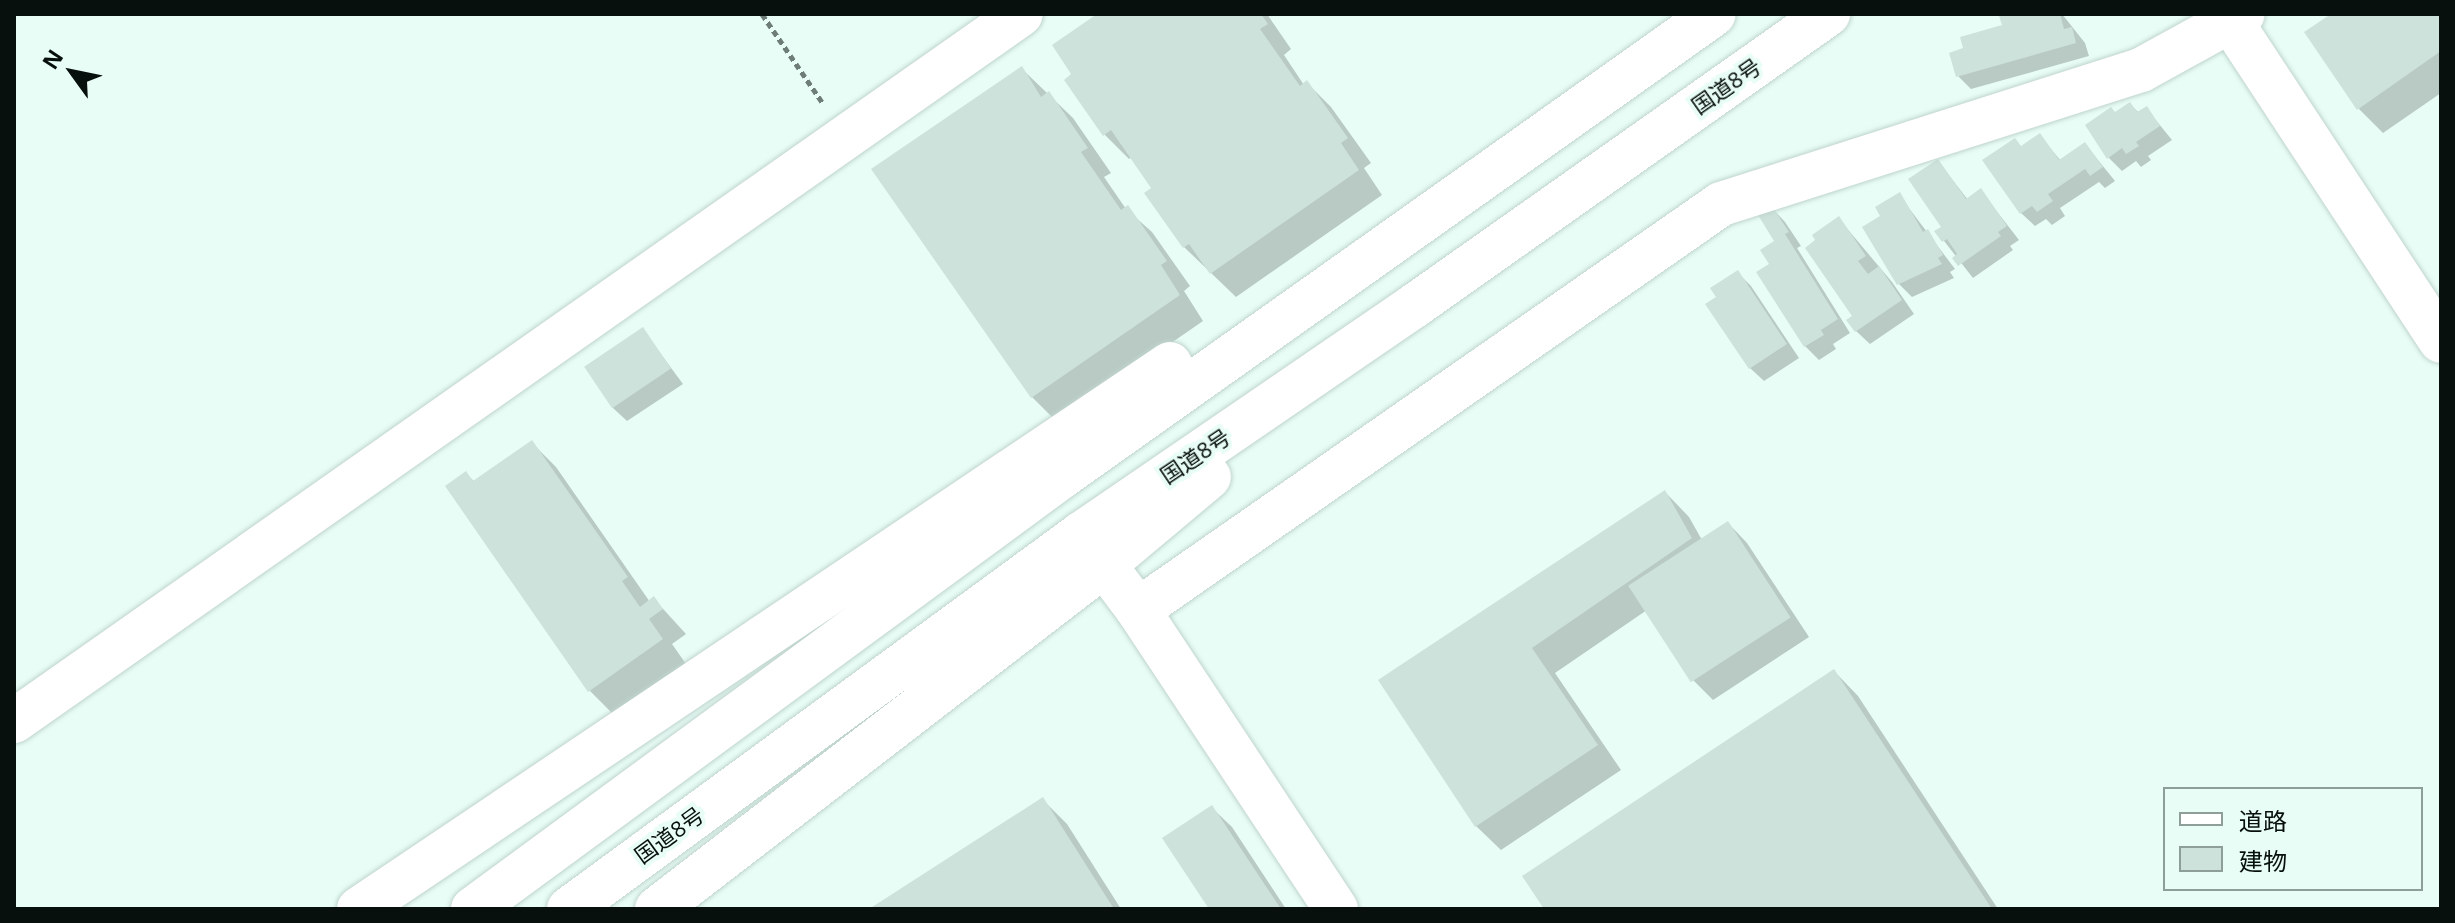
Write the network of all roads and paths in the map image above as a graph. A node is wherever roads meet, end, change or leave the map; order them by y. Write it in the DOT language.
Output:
graph roads {
  1 [pos="762,14"];
  2 [pos="1021,14"];
  3 [pos="1714,14"];
  4 [pos="1828,14"];
  5 [pos="2233,17"];
  6 [pos="1616,83"];
  7 [pos="846,136"];
  8 [pos="2441,341"];
  9 [pos="1092,550"];
  10 [pos="1138,610"];
  11 [pos="14,721"];
  12 [pos="359,909"];
  13 [pos="473,909"];
  14 [pos="569,909"];
  15 [pos="657,909"];
  16 [pos="1336,909"];
  1 -- 7 [label="path"];
  2 -- 7 [label="main road"];
  3 -- 6 [label="main road"];
  4 -- 9 [label="main road, 国道8号"];
  5 -- 8 [label="main road"];
  5 -- 10 [label="main road"];
  6 -- 12 [label="main road"];
  6 -- 13 [label="main road"];
  7 -- 11 [label="main road"];
  9 -- 10 [label="main road"];
  9 -- 14 [label="main road, 国道8号"];
  9 -- 15 [label="main road"];
  10 -- 16 [label="main road"];
}
